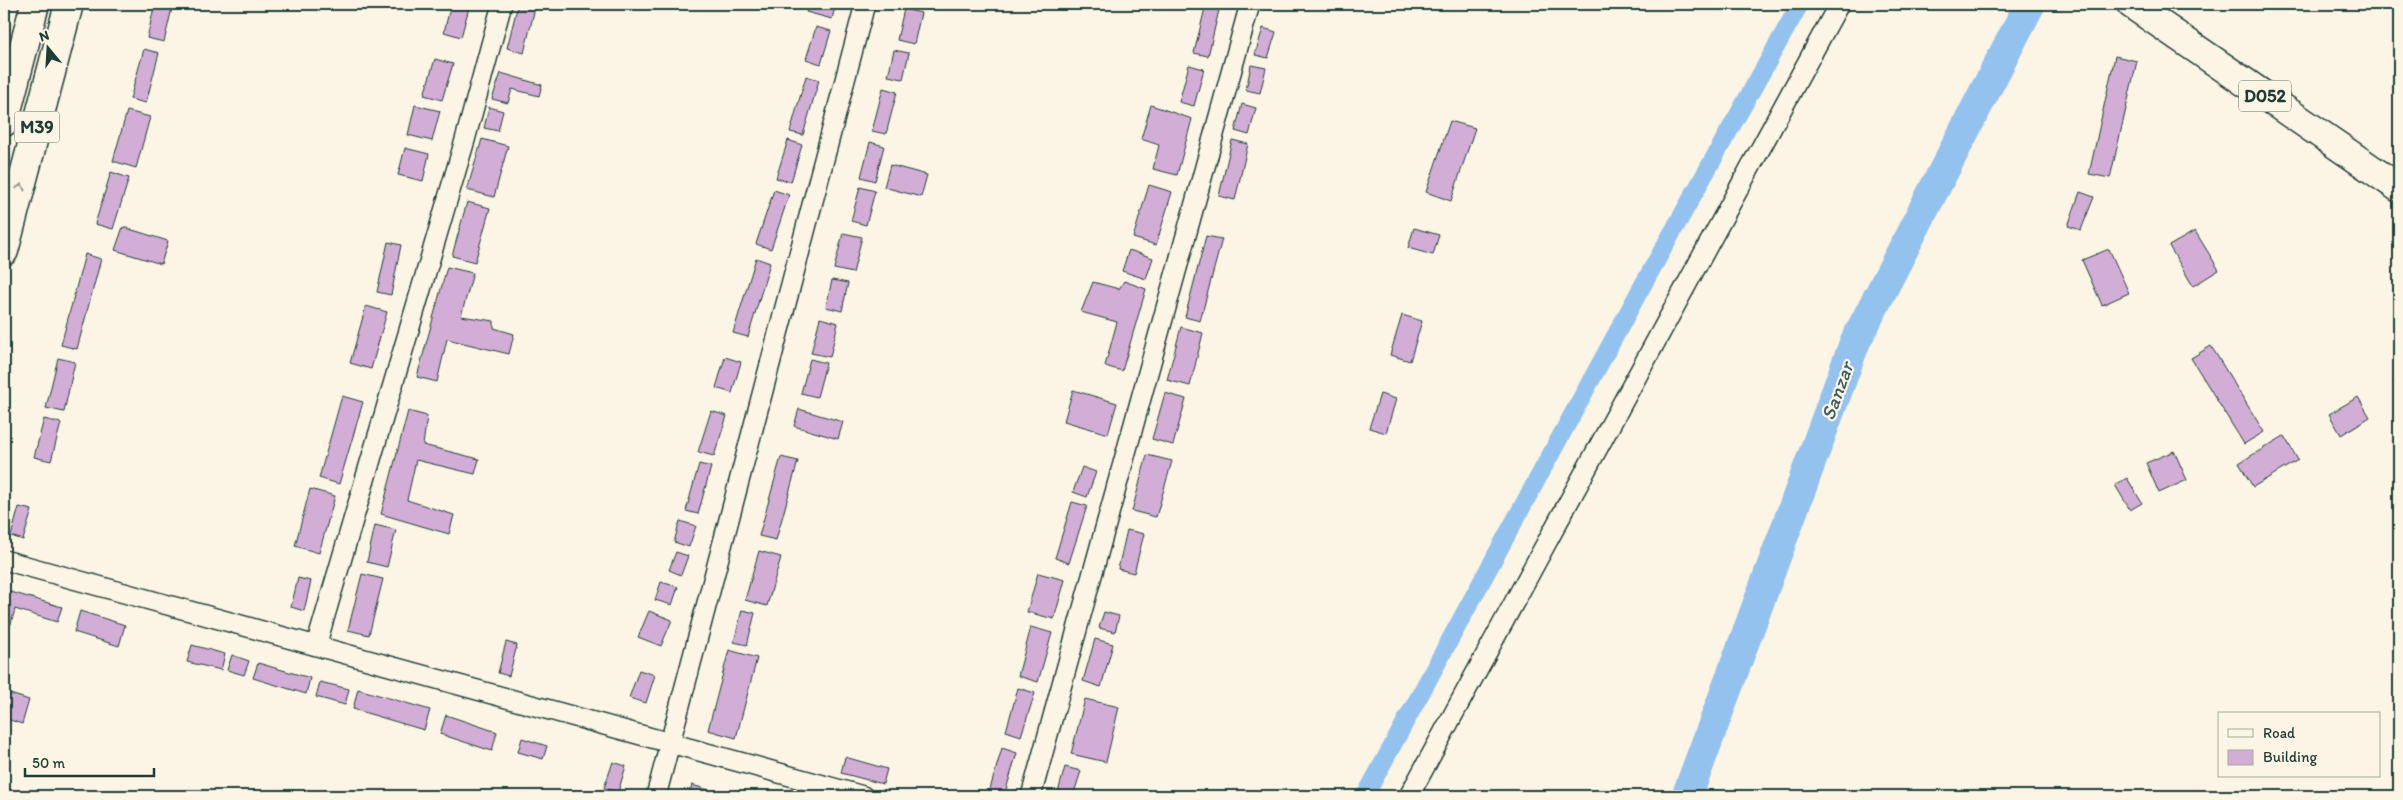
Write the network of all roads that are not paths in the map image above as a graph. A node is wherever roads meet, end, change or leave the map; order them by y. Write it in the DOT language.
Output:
graph roads {
  1 [pos="35,4"];
  2 [pos="69,4"];
  3 [pos="502,4"];
  4 [pos="865,4"];
  5 [pos="1250,4"];
  6 [pos="1839,4"];
  7 [pos="2131,4"];
  8 [pos="43,105"];
  9 [pos="7,111"];
  10 [pos="2399,188"];
  11 [pos="4,251"];
  12 [pos="4,560"];
  13 [pos="316,646"];
  14 [pos="670,745"];
  15 [pos="656,796"];
  16 [pos="862,796"];
  17 [pos="1031,796"];
  18 [pos="1409,796"];
  1 -- 9 [label="main road, M39"];
  2 -- 8 [label="main road, M39"];
  3 -- 13 [label="street"];
  4 -- 14 [label="street"];
  5 -- 17 [label="street"];
  6 -- 18 [label="street"];
  7 -- 10 [label="main road, D052"];
  8 -- 9 [label="main road, M39"];
  11 -- 8 [label="main road, M39, one-way"];
  12 -- 13 [label="street"];
  13 -- 14 [label="street"];
  14 -- 15 [label="street"];
  14 -- 16 [label="street"];
}
